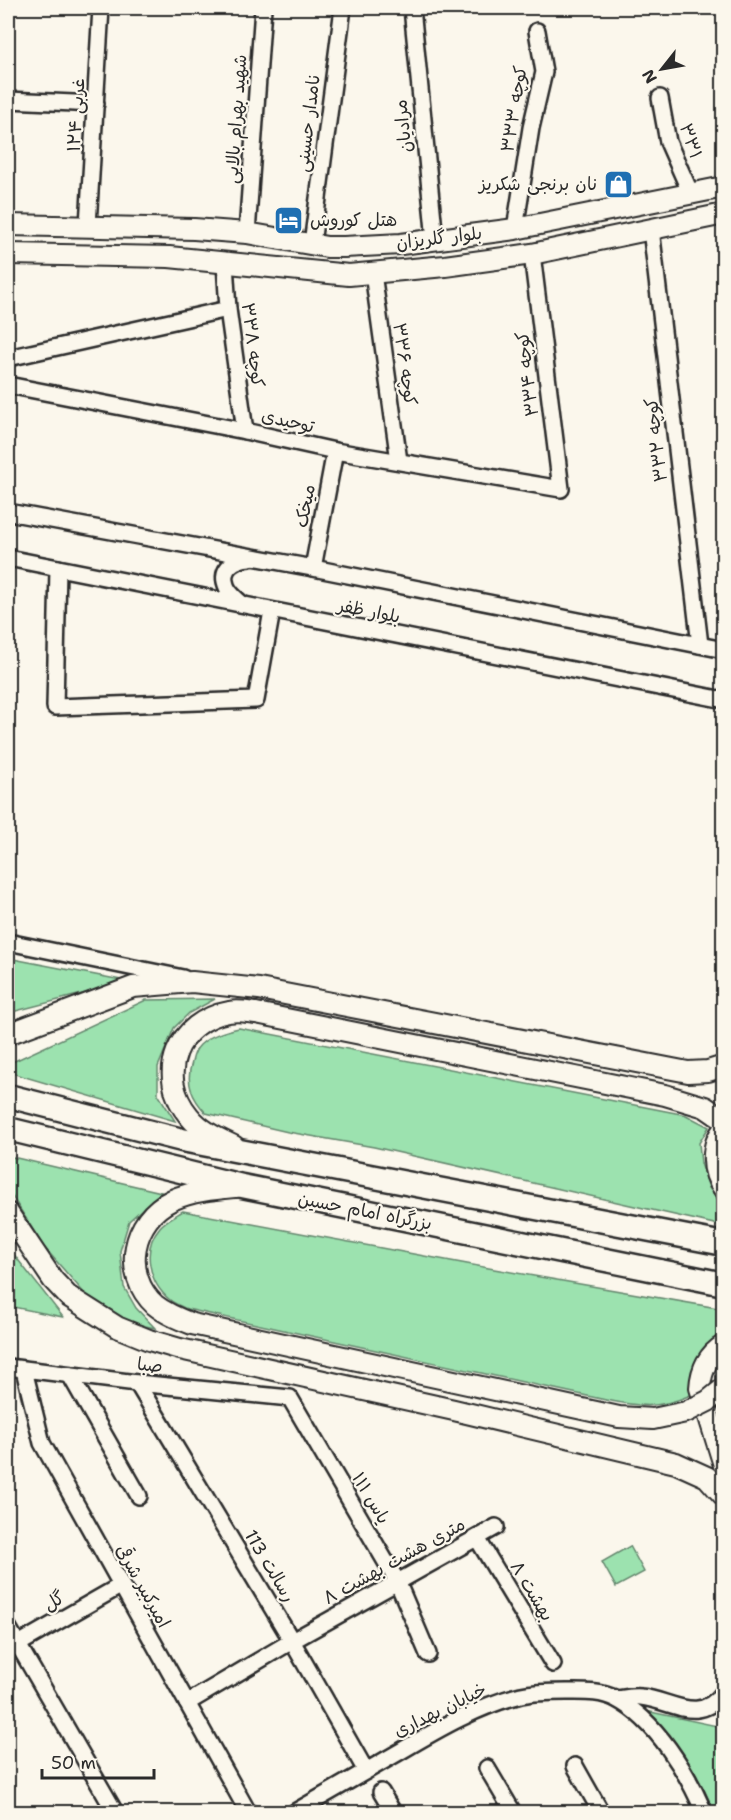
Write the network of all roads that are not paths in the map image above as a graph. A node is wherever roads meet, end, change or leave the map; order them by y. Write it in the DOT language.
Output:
graph roads {
  1 [pos="101,8"];
  2 [pos="263,8"];
  3 [pos="343,8"];
  4 [pos="412,8"];
  5 [pos="537,32"];
  6 [pos="660,98"];
  7 [pos="8,100"];
  8 [pos="96,104"];
  9 [pos="723,187"];
  10 [pos="691,194"];
  11 [pos="723,214"];
  12 [pos="8,225"];
  13 [pos="88,225"];
  14 [pos="514,229"];
  15 [pos="651,229"];
  16 [pos="247,233"];
  17 [pos="435,240"];
  18 [pos="312,244"];
  19 [pos="8,254"];
  20 [pos="532,254"];
  21 [pos="225,264"];
  22 [pos="373,273"];
  23 [pos="228,309"];
  24 [pos="8,358"];
  25 [pos="8,385"];
  26 [pos="245,431"];
  27 [pos="335,451"];
  28 [pos="399,460"];
  29 [pos="561,489"];
  30 [pos="8,512"];
  31 [pos="8,558"];
  32 [pos="253,558"];
  33 [pos="58,568"];
  34 [pos="313,568"];
  35 [pos="243,604"];
  36 [pos="272,611"];
  37 [pos="700,645"];
  38 [pos="723,650"];
  39 [pos="723,700"];
  40 [pos="8,942"];
  41 [pos="203,983"];
  42 [pos="8,1034"];
  43 [pos="723,1066"];
  44 [pos="8,1096"];
  45 [pos="721,1121"];
  46 [pos="8,1130"];
  47 [pos="244,1152"];
  48 [pos="242,1186"];
  49 [pos="723,1189"];
  50 [pos="8,1214"];
  51 [pos="723,1244"];
  52 [pos="723,1284"];
  53 [pos="723,1345"];
  54 [pos="8,1367"];
  55 [pos="24,1370"];
  56 [pos="70,1375"];
  57 [pos="137,1383"];
  58 [pos="723,1388"];
  59 [pos="290,1398"];
  60 [pos="723,1465"];
  61 [pos="139,1496"];
  62 [pos="723,1496"];
  63 [pos="496,1527"];
  64 [pos="477,1538"];
  65 [pos="398,1581"];
  66 [pos="120,1586"];
  67 [pos="8,1627"];
  68 [pos="292,1641"];
  69 [pos="12,1647"];
  70 [pos="428,1654"];
  71 [pos="553,1664"];
  72 [pos="723,1692"];
  73 [pos="617,1700"];
  74 [pos="187,1703"];
  75 [pos="575,1766"];
  76 [pos="487,1768"];
  77 [pos="366,1771"];
  78 [pos="381,1792"];
  79 [pos="115,1812"];
  80 [pos="248,1812"];
  81 [pos="295,1812"];
  82 [pos="393,1812"];
  83 [pos="513,1812"];
  84 [pos="601,1812"];
  85 [pos="704,1812"];
  1 -- 8 [label="street, ۱۲۴ غربی"];
  2 -- 16 [label="street, شهید بهرام بالایی"];
  3 -- 18 [label="street, نامدار حسینی"];
  4 -- 17 [label="street, مرادیان"];
  5 -- 14 [label="street, کوچه ۳۳۳"];
  6 -- 10 [label="street, ۳۳۱"];
  7 -- 8 [label="street"];
  8 -- 13 [label="street, ۱۲۴ غربی"];
  9 -- 10 [label="main road, بلوار گلریزان"];
  10 -- 14 [label="main road, بلوار گلریزان"];
  11 -- 15 [label="main road, بلوار گلریزان"];
  12 -- 13 [label="main road, بلوار گلریزان"];
  13 -- 16 [label="main road, بلوار گلریزان"];
  14 -- 17 [label="main road, بلوار گلریزان"];
  15 -- 20 [label="main road, بلوار گلریزان"];
  15 -- 37 [label="street, کوچه ۳۳۲"];
  16 -- 18 [label="main road, بلوار گلریزان"];
  17 -- 18 [label="main road, بلوار گلریزان"];
  19 -- 21 [label="main road, بلوار گلریزان"];
  20 -- 22 [label="main road, بلوار گلریزان"];
  20 -- 29 [label="street, کوچه ۳۳۴"];
  21 -- 22 [label="main road, بلوار گلریزان"];
  21 -- 23 [label="street, کوچه ۳۳۸"];
  22 -- 28 [label="street, کوچه ۳۳۶"];
  23 -- 24 [label="street"];
  23 -- 26 [label="street, کوچه ۳۳۸"];
  25 -- 26 [label="street, توحیدی"];
  26 -- 27 [label="street, توحیدی"];
  27 -- 28 [label="street, توحیدی"];
  27 -- 34 [label="street, میخک"];
  28 -- 29 [label="street, توحیدی"];
  30 -- 32 [label="street, بلوار ظفر"];
  31 -- 33 [label="street, بلوار ظفر"];
  32 -- 34 [label="street, بلوار ظفر"];
  32 -- 35 [label="street"];
  33 -- 35 [label="street, بلوار ظفر"];
  33 -- 36 [label="street"];
  34 -- 37 [label="street, بلوار ظفر"];
  35 -- 36 [label="street, بلوار ظفر"];
  36 -- 39 [label="street, بلوار ظفر"];
  37 -- 38 [label="street, بلوار ظفر"];
  40 -- 41 [label="street"];
  41 -- 42 [label="main road"];
  41 -- 43 [label="main road"];
  44 -- 47 [label="highway, بزرگراه امام حسین"];
  45 -- 47 [label="main road"];
  45 -- 49 [label="main road"];
  46 -- 48 [label="highway, بزرگراه امام حسین"];
  47 -- 51 [label="highway, بزرگراه امام حسین"];
  48 -- 52 [label="highway, بزرگراه امام حسین"];
  48 -- 58 [label="main road, bridge"];
  50 -- 62 [label="main road"];
  53 -- 60 [label="main road"];
  54 -- 55 [label="street, صبا"];
  55 -- 56 [label="street, صبا"];
  55 -- 66 [label="street, امیرکبیر شرقی"];
  56 -- 57 [label="street, صبا"];
  56 -- 61 [label="street"];
  57 -- 59 [label="street, صبا"];
  57 -- 68 [label="street, رسالت 113"];
  59 -- 65 [label="street, یاس ۱۱۱"];
  63 -- 64 [label="street, ۸ متری هشت بهشت"];
  64 -- 65 [label="street, ۸ متری هشت بهشت"];
  64 -- 71 [label="street, ۸ بهشت"];
  65 -- 68 [label="street, ۸ متری هشت بهشت"];
  65 -- 70 [label="street, یاس ۱۱۱"];
  66 -- 69 [label="street, گل"];
  66 -- 74 [label="street, امیرکبیر شرقی"];
  67 -- 69 [label="street"];
  68 -- 74 [label="street, ۸ متری هشت بهشت"];
  68 -- 77 [label="street, رسالت 113"];
  69 -- 79 [label="street"];
  72 -- 73 [label="street, خیابان بهداری"];
  73 -- 77 [label="street, خیابان بهداری"];
  73 -- 85 [label="street, خیابان بهداری"];
  74 -- 80 [label="street, امیرکبیر شرقی"];
  75 -- 84 [label="street"];
  76 -- 83 [label="street"];
  77 -- 81 [label="street, خیابان بهداری"];
  78 -- 82 [label="street"];
}
